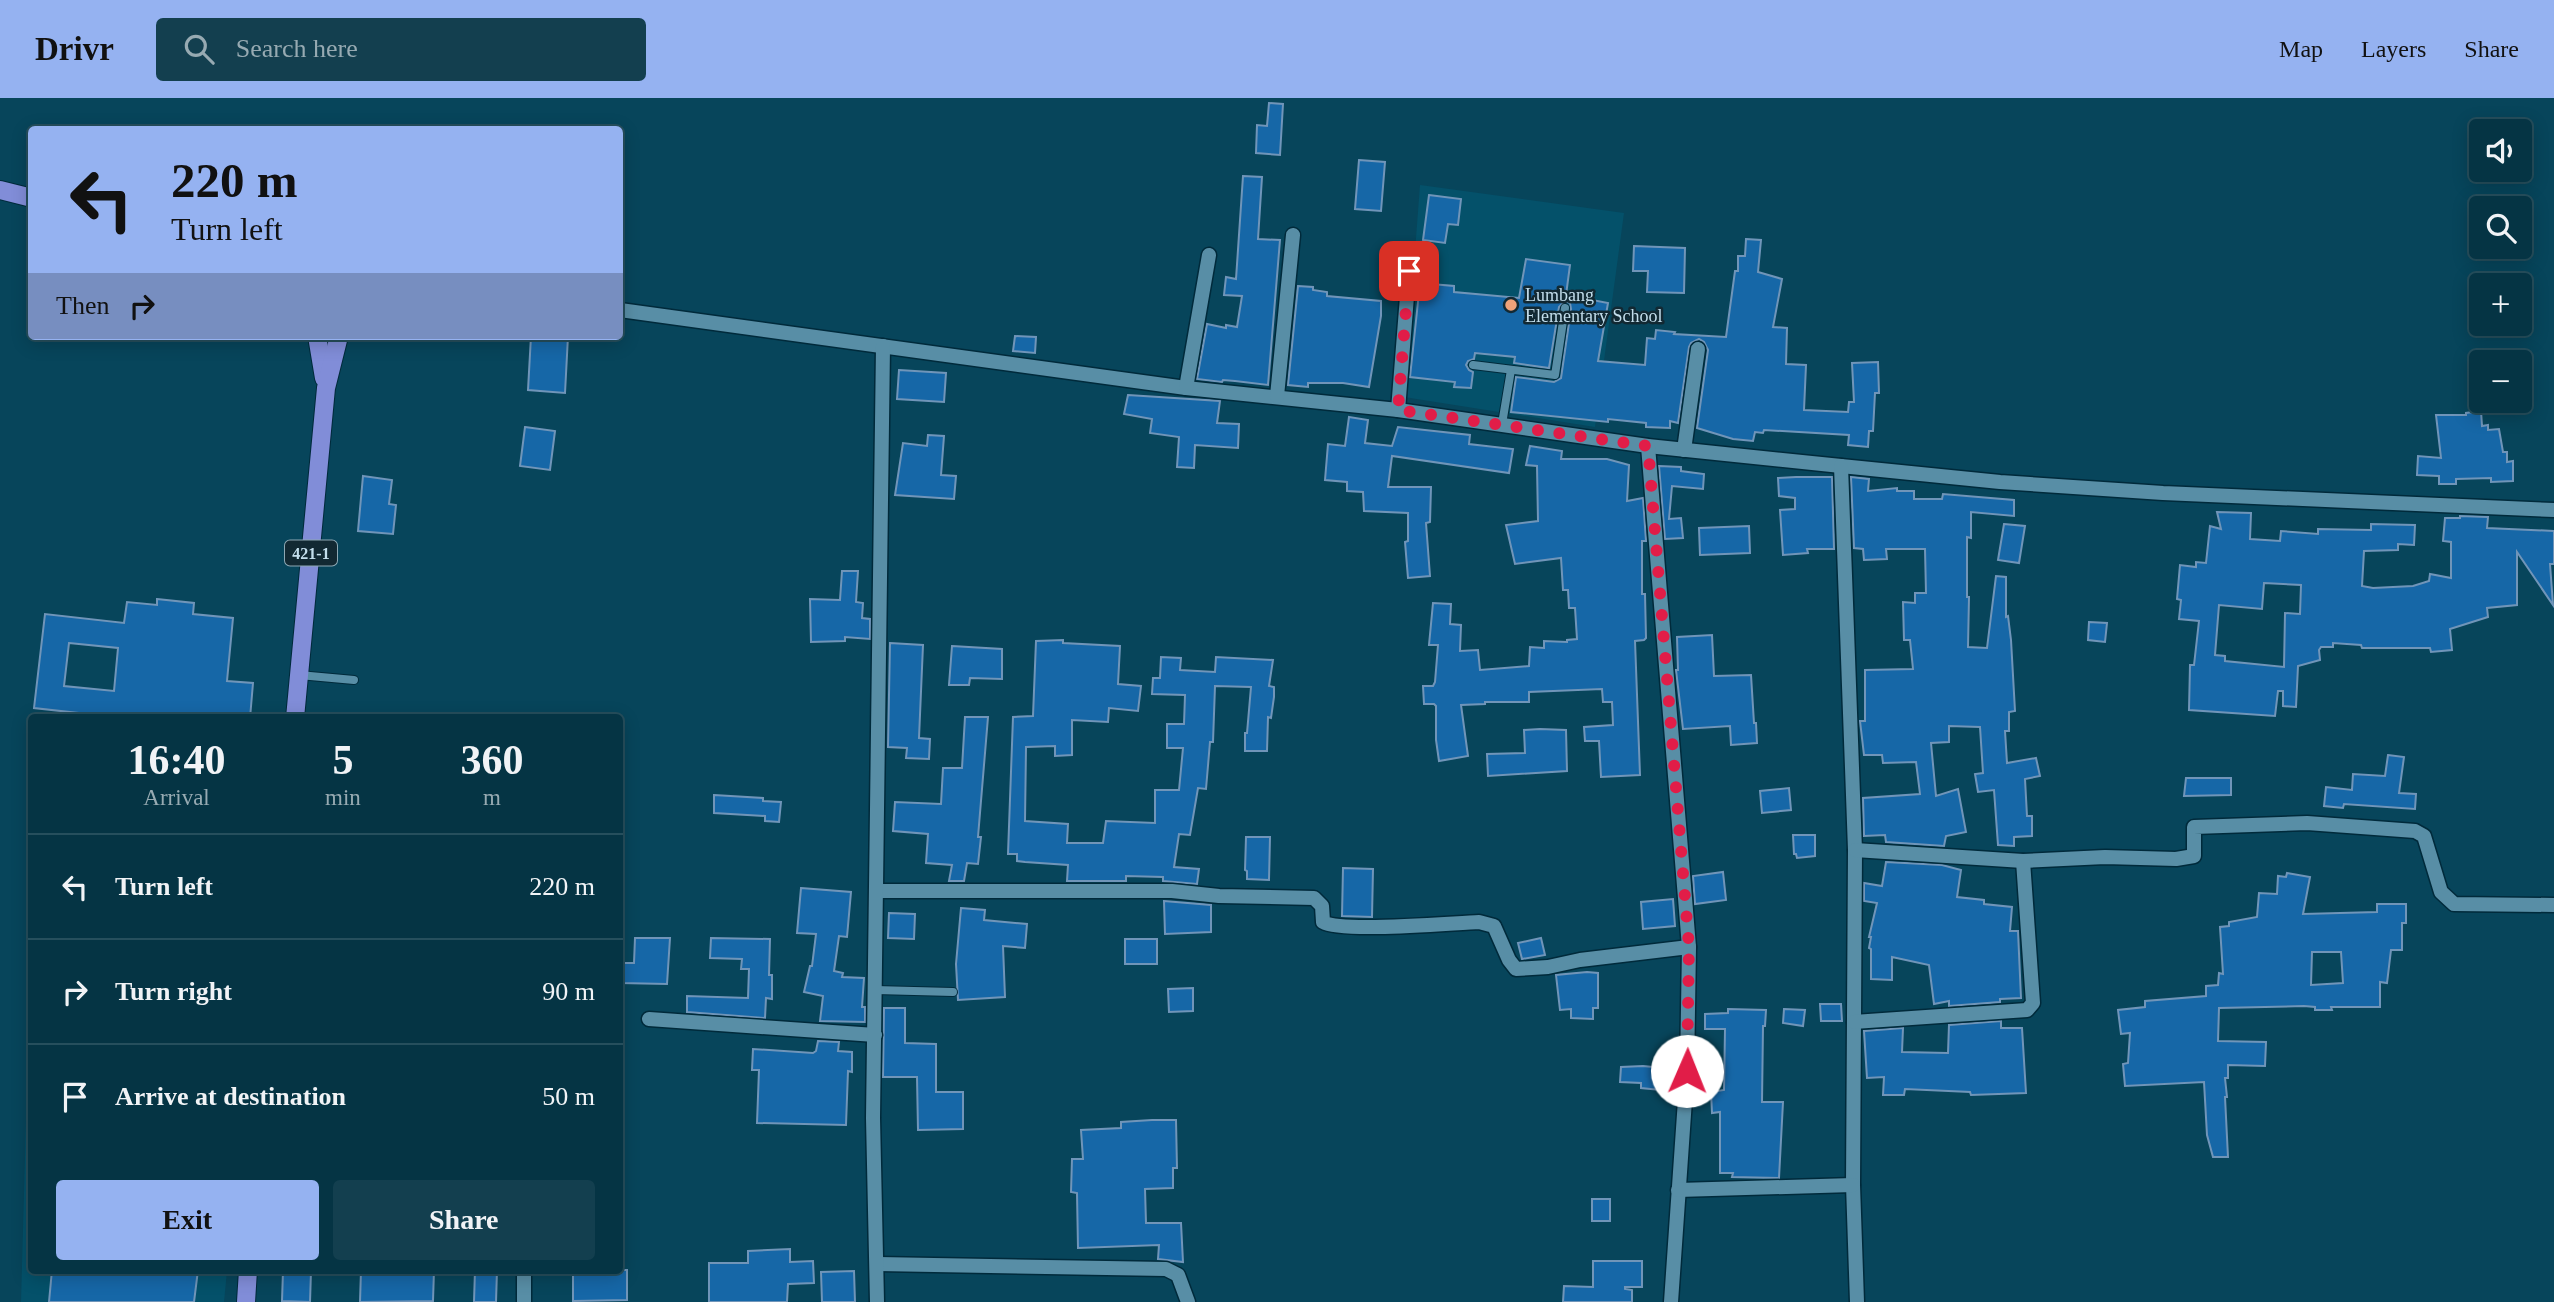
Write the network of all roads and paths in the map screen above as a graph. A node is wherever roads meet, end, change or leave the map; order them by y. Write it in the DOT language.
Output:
graph roads {
  1 [pos="0,190"];
  2 [pos="28,197"];
  3 [pos="1293,235"];
  4 [pos="1209,255"];
  5 [pos="1409,271"];
  6 [pos="1565,308"];
  7 [pos="623,310"];
  8 [pos="318,340"];
  9 [pos="338,340"];
  10 [pos="883,346"];
  11 [pos="1698,349"];
  12 [pos="1473,365"];
  13 [pos="1511,370"];
  14 [pos="326,388"];
  15 [pos="1186,388"];
  16 [pos="1277,396"];
  17 [pos="1398,410"];
  18 [pos="1502,424"];
  19 [pos="1648,446"];
  20 [pos="1684,450"];
  21 [pos="1841,466"];
  22 [pos="2554,510"];
  23 [pos="299,675"];
  24 [pos="354,680"];
  25 [pos="295,714"];
  26 [pos="1855,850"];
  27 [pos="2023,860"];
  28 [pos="877,891"];
  29 [pos="2554,905"];
  30 [pos="1689,947"];
  31 [pos="875,990"];
  32 [pos="953,992"];
  33 [pos="649,1019"];
  34 [pos="1854,1022"];
  35 [pos="874,1035"];
  36 [pos="1853,1185"];
  37 [pos="1678,1190"];
  38 [pos="878,1264"];
  39 [pos="248,1274"];
  40 [pos="524,1274"];
  41 [pos="246,1302"];
  42 [pos="524,1302"];
  43 [pos="877,1302"];
  44 [pos="1188,1302"];
  45 [pos="1671,1302"];
  46 [pos="1857,1302"];
  1 -- 2 [label="main road"];
  3 -- 16 [label="street"];
  4 -- 15 [label="street"];
  5 -- 17 [label="street"];
  6 -- 13 [label="lane"];
  7 -- 10 [label="street"];
  8 -- 14 [label="main road, 421-1"];
  9 -- 14 [label="main road, 421-1"];
  10 -- 15 [label="street"];
  10 -- 28 [label="street"];
  11 -- 20 [label="street"];
  12 -- 13 [label="lane"];
  13 -- 18 [label="lane"];
  14 -- 23 [label="main road, 421-1"];
  15 -- 16 [label="street"];
  16 -- 17 [label="street"];
  17 -- 18 [label="street"];
  18 -- 19 [label="street"];
  19 -- 20 [label="street"];
  19 -- 30 [label="street"];
  20 -- 21 [label="street"];
  21 -- 22 [label="street"];
  21 -- 26 [label="street"];
  23 -- 24 [label="lane"];
  23 -- 25 [label="main road, 421-1"];
  26 -- 27 [label="street"];
  26 -- 34 [label="street"];
  27 -- 29 [label="street"];
  27 -- 34 [label="street"];
  28 -- 30 [label="street"];
  28 -- 31 [label="street"];
  30 -- 37 [label="street"];
  31 -- 32 [label="lane"];
  31 -- 35 [label="street"];
  33 -- 35 [label="street"];
  34 -- 36 [label="street"];
  35 -- 38 [label="street"];
  36 -- 37 [label="street"];
  36 -- 46 [label="street"];
  37 -- 45 [label="street"];
  38 -- 43 [label="street"];
  38 -- 44 [label="street"];
  39 -- 41 [label="main road"];
  40 -- 42 [label="street"];
}
